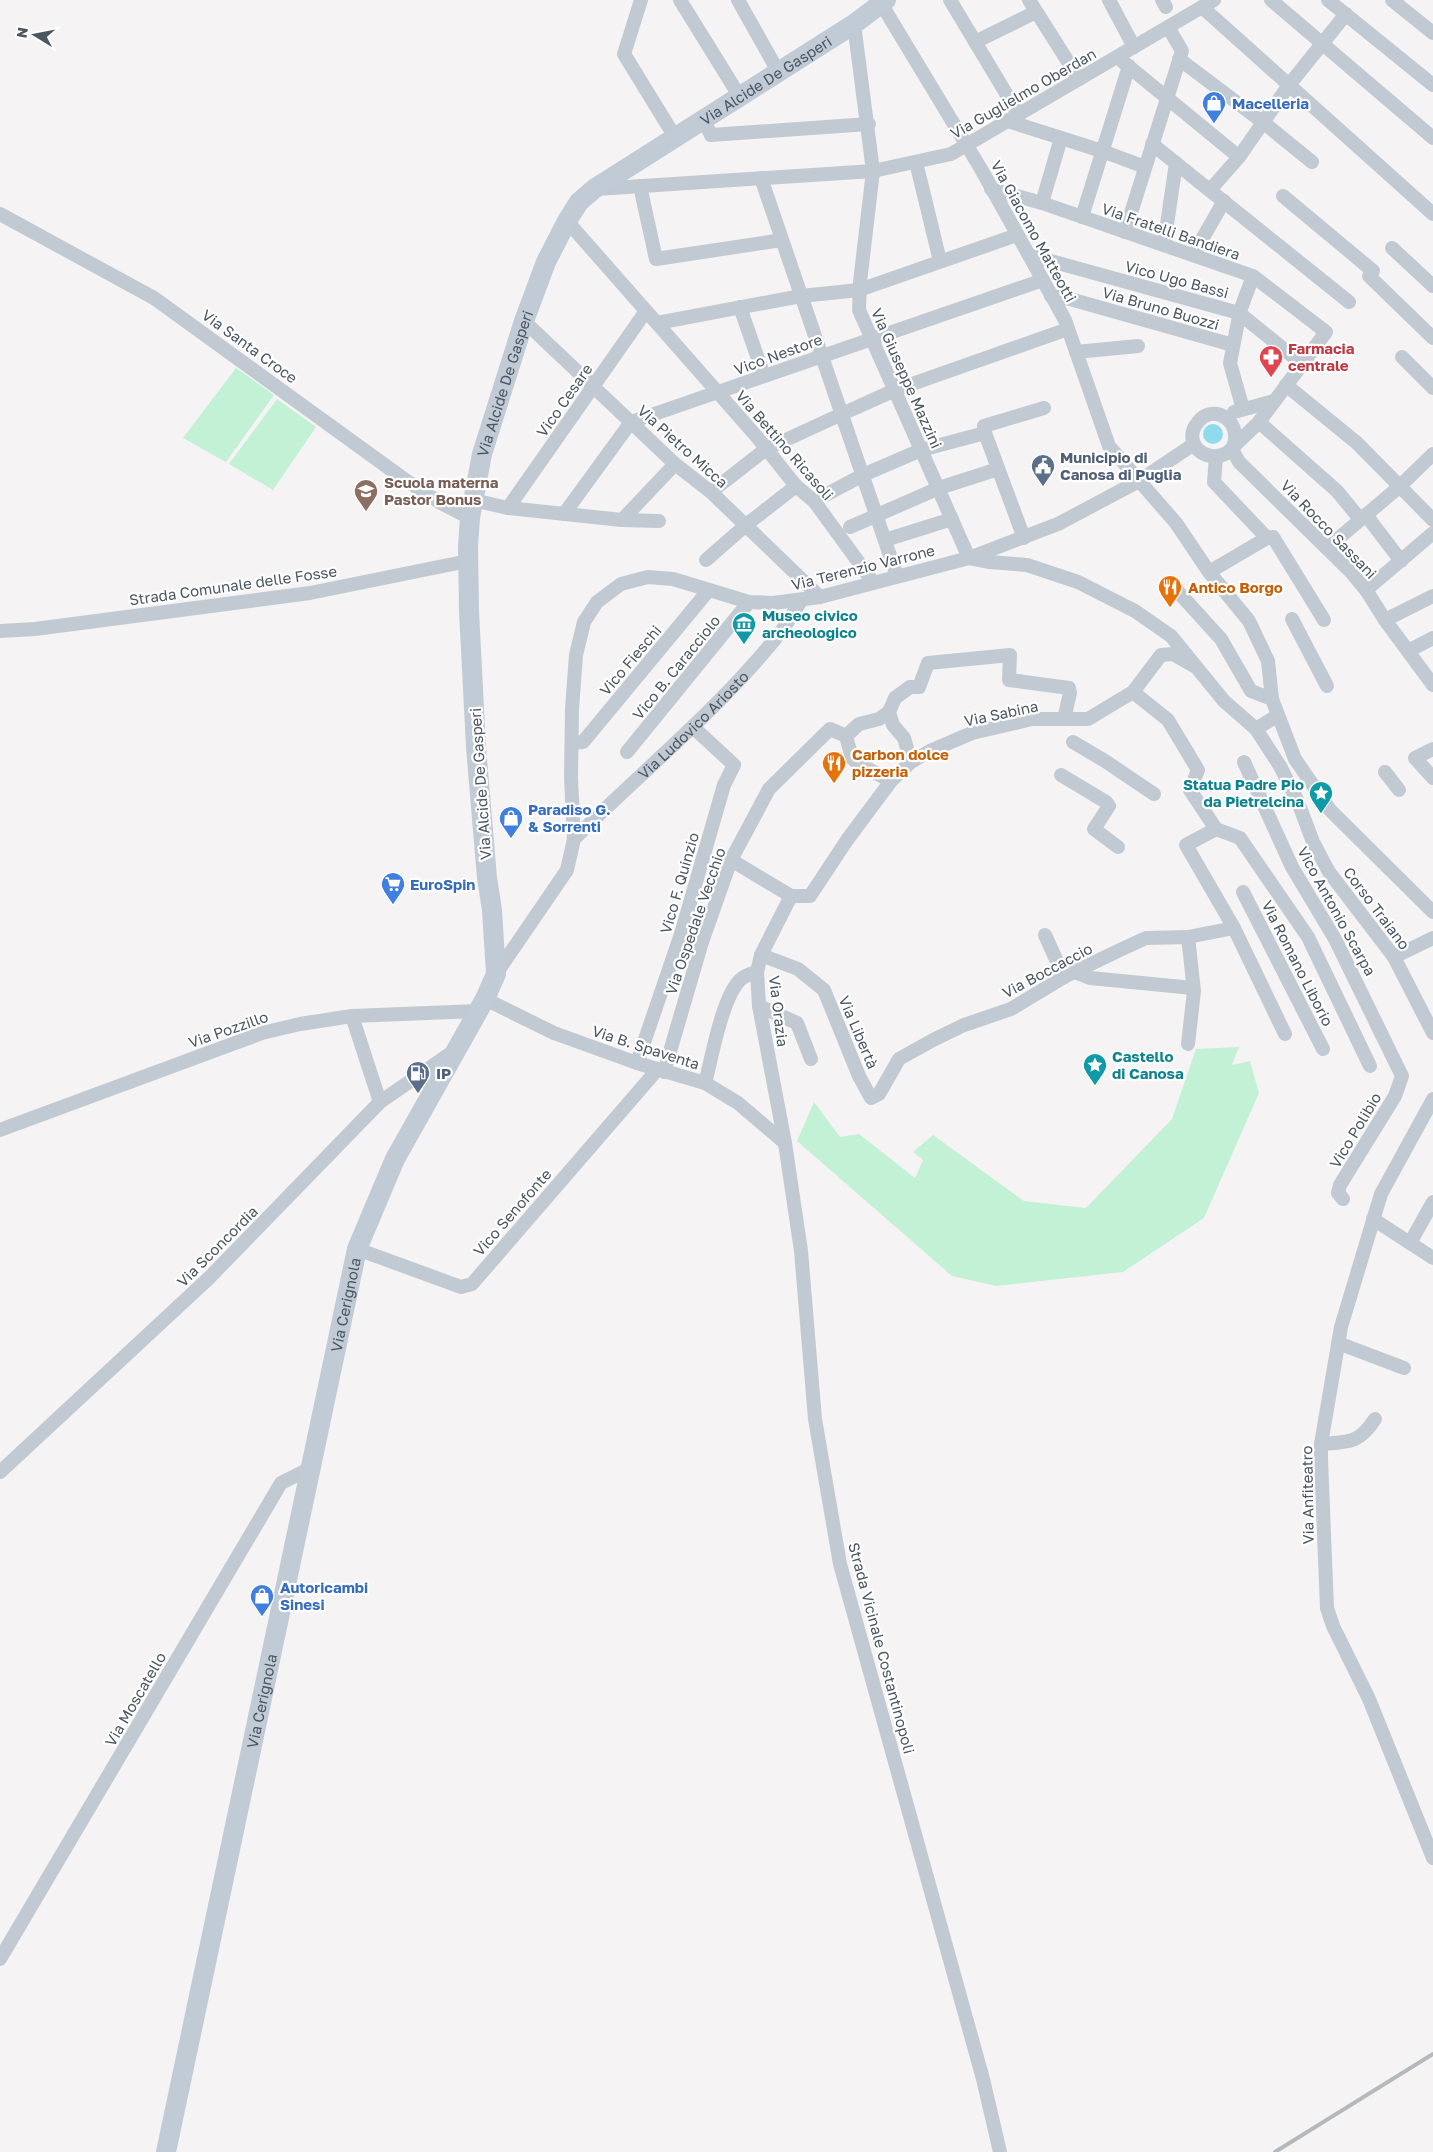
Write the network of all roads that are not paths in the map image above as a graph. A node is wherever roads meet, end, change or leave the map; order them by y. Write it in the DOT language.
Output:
graph roads {
  1 [pos="641,0"];
  2 [pos="680,0"];
  3 [pos="738,0"];
  4 [pos="950,0"];
  5 [pos="1109,0"];
  6 [pos="1271,0"];
  7 [pos="1328,0"];
  8 [pos="1392,0"];
  9 [pos="882,1"];
  10 [pos="1210,2"];
  11 [pos="1032,6"];
  12 [pos="1346,14"];
  13 [pos="854,24"];
  14 [pos="1168,28"];
  15 [pos="1433,33"];
  16 [pos="975,42"];
  17 [pos="1322,44"];
  18 [pos="1134,48"];
  19 [pos="1118,57"];
  20 [pos="1179,59"];
  21 [pos="1129,66"];
  22 [pos="779,72"];
  23 [pos="1079,79"];
  24 [pos="1289,85"];
  25 [pos="1433,85"];
  26 [pos="740,97"];
  27 [pos="1167,98"];
  28 [pos="1014,118"];
  29 [pos="704,121"];
  30 [pos="1264,123"];
  31 [pos="868,124"];
  32 [pos="675,137"];
  33 [pos="1060,138"];
  34 [pos="1433,138"];
  35 [pos="1152,144"];
  36 [pos="967,146"];
  37 [pos="1102,151"];
  38 [pos="1239,157"];
  39 [pos="916,162"];
  40 [pos="1312,162"];
  41 [pos="1176,163"];
  42 [pos="1145,167"];
  43 [pos="874,171"];
  44 [pos="761,178"];
  45 [pos="640,186"];
  46 [pos="991,188"];
  47 [pos="594,189"];
  48 [pos="1210,190"];
  49 [pos="1284,196"];
  50 [pos="1224,202"];
  51 [pos="1042,203"];
  52 [pos="1430,211"];
  53 [pos="0,214"];
  54 [pos="1082,217"];
  55 [pos="567,221"];
  56 [pos="1124,232"];
  57 [pos="1017,235"];
  58 [pos="782,240"];
  59 [pos="1164,245"];
  60 [pos="1392,248"];
  61 [pos="1029,255"];
  62 [pos="1193,255"];
  63 [pos="940,261"];
  64 [pos="1252,276"];
  65 [pos="1043,280"];
  66 [pos="1433,286"];
  67 [pos="859,290"];
  68 [pos="801,296"];
  69 [pos="1051,296"];
  70 [pos="1349,302"];
  71 [pos="740,307"];
  72 [pos="646,311"];
  73 [pos="1239,313"];
  74 [pos="524,321"];
  75 [pos="657,323"];
  76 [pos="1068,329"];
  77 [pos="1433,338"];
  78 [pos="872,339"];
  79 [pos="1233,345"];
  80 [pos="1138,346"];
  81 [pos="1076,352"];
  82 [pos="821,355"];
  83 [pos="1402,357"];
  84 [pos="1302,364"];
  85 [pos="764,376"];
  86 [pos="1286,384"];
  87 [pos="593,386"];
  88 [pos="1433,388"];
  89 [pos="895,390"];
  90 [pos="718,393"];
  91 [pos="1274,401"];
  92 [pos="1044,408"];
  93 [pos="1242,409"];
  94 [pos="842,414"];
  95 [pos="1221,415"];
  96 [pos="632,422"];
  97 [pos="1259,422"];
  98 [pos="985,433"];
  99 [pos="1194,444"];
  100 [pos="766,449"];
  101 [pos="1232,449"];
  102 [pos="921,450"];
  103 [pos="1433,454"];
  104 [pos="1216,458"];
  105 [pos="675,464"];
  106 [pos="998,469"];
  107 [pos="863,475"];
  108 [pos="1139,481"];
  109 [pos="796,486"];
  110 [pos="1399,487"];
  111 [pos="938,488"];
  112 [pos="711,492"];
  113 [pos="814,501"];
  114 [pos="508,508"];
  115 [pos="472,509"];
  116 [pos="564,514"];
  117 [pos="876,515"];
  118 [pos="1363,517"];
  119 [pos="952,519"];
  120 [pos="622,520"];
  121 [pos="1433,520"];
  122 [pos="659,522"];
  123 [pos="746,525"];
  124 [pos="850,527"];
  125 [pos="1433,533"];
  126 [pos="1024,538"];
  127 [pos="1267,538"];
  128 [pos="885,540"];
  129 [pos="1327,548"];
  130 [pos="969,558"];
  131 [pos="706,560"];
  132 [pos="468,561"];
  133 [pos="1401,561"];
  134 [pos="1209,572"];
  135 [pos="898,576"];
  136 [pos="873,582"];
  137 [pos="1171,584"];
  138 [pos="1366,590"];
  139 [pos="708,591"];
  140 [pos="1433,596"];
  141 [pos="820,597"];
  142 [pos="801,601"];
  143 [pos="749,602"];
  144 [pos="1292,619"];
  145 [pos="1324,620"];
  146 [pos="1385,620"];
  147 [pos="0,631"];
  148 [pos="1433,638"];
  149 [pos="1408,651"];
  150 [pos="1194,666"];
  151 [pos="1433,685"];
  152 [pos="1327,686"];
  153 [pos="1133,692"];
  154 [pos="1272,700"];
  155 [pos="889,712"];
  156 [pos="1277,716"];
  157 [pos="1064,719"];
  158 [pos="694,728"];
  159 [pos="1256,729"];
  160 [pos="846,736"];
  161 [pos="1073,742"];
  162 [pos="572,744"];
  163 [pos="1433,749"];
  164 [pos="627,752"];
  165 [pos="1295,759"];
  166 [pos="911,762"];
  167 [pos="1244,762"];
  168 [pos="1280,766"];
  169 [pos="1385,772"];
  170 [pos="1061,775"];
  171 [pos="1433,778"];
  172 [pos="892,781"];
  173 [pos="1316,789"];
  174 [pos="1399,790"];
  175 [pos="1154,794"];
  176 [pos="1298,802"];
  177 [pos="1216,829"];
  178 [pos="574,839"];
  179 [pos="1118,847"];
  180 [pos="731,860"];
  181 [pos="1243,892"];
  182 [pos="790,896"];
  183 [pos="1433,912"];
  184 [pos="1234,928"];
  185 [pos="1045,935"];
  186 [pos="1188,937"];
  187 [pos="1433,938"];
  188 [pos="761,955"];
  189 [pos="1394,957"];
  190 [pos="757,972"];
  191 [pos="496,974"];
  192 [pos="1069,974"];
  193 [pos="1193,988"];
  194 [pos="482,1005"];
  195 [pos="759,1006"];
  196 [pos="352,1016"];
  197 [pos="1433,1033"];
  198 [pos="1285,1034"];
  199 [pos="1188,1044"];
  200 [pos="459,1047"];
  201 [pos="1323,1049"];
  202 [pos="811,1059"];
  203 [pos="637,1063"];
  204 [pos="1370,1066"];
  205 [pos="661,1071"];
  206 [pos="1402,1076"];
  207 [pos="705,1083"];
  208 [pos="871,1098"];
  209 [pos="1433,1099"];
  210 [pos="380,1102"];
  211 [pos="0,1130"];
  212 [pos="785,1143"];
  213 [pos="1343,1199"];
  214 [pos="1433,1202"];
  215 [pos="1373,1219"];
  216 [pos="1410,1243"];
  217 [pos="357,1248"];
  218 [pos="1433,1258"];
  219 [pos="1338,1343"];
  220 [pos="1404,1368"];
  221 [pos="1375,1419"];
  222 [pos="1321,1444"];
  223 [pos="310,1469"];
  224 [pos="0,1472"];
  225 [pos="1433,1858"];
  226 [pos="4,1943"];
  227 [pos="0,1959"];
  228 [pos="166,2152"];
  229 [pos="1000,2152"];
  1 -- 32 [label="street"];
  2 -- 26 [label="street"];
  3 -- 22 [label="street"];
  4 -- 16 [label="street"];
  5 -- 18 [label="street"];
  6 -- 17 [label="street"];
  7 -- 12 [label="street"];
  8 -- 15 [label="street"];
  9 -- 13 [label="street, Via Alcide De Gasperi"];
  9 -- 36 [label="street, Via Giacomo Matteotti"];
  10 -- 14 [label="street, Via Guglielmo Oberdan"];
  10 -- 24 [label="street"];
  11 -- 16 [label="street"];
  11 -- 23 [label="street"];
  12 -- 17 [label="street"];
  12 -- 25 [label="street"];
  13 -- 22 [label="street, Via Alcide De Gasperi"];
  13 -- 31 [label="street, Via Giuseppe Mazzini"];
  14 -- 18 [label="street, Via Guglielmo Oberdan"];
  14 -- 20 [label="street"];
  16 -- 28 [label="street"];
  17 -- 24 [label="street"];
  17 -- 34 [label="street"];
  18 -- 19 [label="street, Via Guglielmo Oberdan"];
  19 -- 21 [label="street"];
  19 -- 23 [label="street, Via Guglielmo Oberdan"];
  20 -- 27 [label="street"];
  20 -- 30 [label="street"];
  21 -- 27 [label="street"];
  21 -- 37 [label="street"];
  22 -- 26 [label="street, Via Alcide De Gasperi"];
  23 -- 28 [label="street, Via Guglielmo Oberdan"];
  24 -- 30 [label="street"];
  24 -- 52 [label="street"];
  26 -- 29 [label="street, Via Alcide De Gasperi"];
  27 -- 35 [label="street"];
  27 -- 38 [label="street"];
  28 -- 33 [label="street"];
  28 -- 36 [label="street, Via Guglielmo Oberdan"];
  29 -- 31 [label="street"];
  29 -- 32 [label="street, Via Alcide De Gasperi"];
  30 -- 38 [label="street"];
  30 -- 40 [label="street"];
  31 -- 43 [label="street, Via Giuseppe Mazzini"];
  32 -- 47 [label="street, Via Alcide De Gasperi"];
  33 -- 37 [label="street"];
  33 -- 51 [label="street"];
  35 -- 41 [label="street"];
  35 -- 42 [label="street"];
  36 -- 39 [label="street, Via Guglielmo Oberdan"];
  36 -- 46 [label="street, Via Giacomo Matteotti"];
  37 -- 42 [label="street"];
  37 -- 54 [label="street"];
  38 -- 48 [label="street"];
  39 -- 43 [label="street, Via Guglielmo Oberdan"];
  39 -- 63 [label="street"];
  41 -- 48 [label="street"];
  41 -- 59 [label="street"];
  42 -- 56 [label="street"];
  43 -- 44 [label="street, Via Guglielmo Oberdan"];
  43 -- 67 [label="street, Via Giuseppe Mazzini"];
  44 -- 45 [label="street, Via Guglielmo Oberdan"];
  44 -- 58 [label="street"];
  45 -- 47 [label="street, Via Guglielmo Oberdan"];
  45 -- 58 [label="street"];
  46 -- 51 [label="street, Via Fratelli Bandiera"];
  46 -- 57 [label="street, Via Giacomo Matteotti"];
  47 -- 55 [label="street, Via Alcide De Gasperi"];
  48 -- 50 [label="street"];
  49 -- 77 [label="street"];
  50 -- 62 [label="street"];
  50 -- 70 [label="street"];
  51 -- 54 [label="street, Via Fratelli Bandiera"];
  53 -- 115 [label="street, Via Santa Croce"];
  54 -- 56 [label="street, Via Fratelli Bandiera"];
  55 -- 72 [label="street, Via Bettino Ricasoli"];
  55 -- 74 [label="street, Via Alcide De Gasperi"];
  56 -- 59 [label="street, Via Fratelli Bandiera"];
  57 -- 61 [label="street, Via Giacomo Matteotti"];
  57 -- 63 [label="street"];
  58 -- 68 [label="street"];
  59 -- 62 [label="street, Via Fratelli Bandiera"];
  60 -- 66 [label="street"];
  61 -- 65 [label="street, Via Giacomo Matteotti"];
  61 -- 73 [label="street, Vico Ugo Bassi"];
  62 -- 64 [label="street, Via Fratelli Bandiera"];
  63 -- 67 [label="street"];
  64 -- 73 [label="street"];
  64 -- 84 [label="street, Via Fratelli Bandiera"];
  65 -- 69 [label="street, Via Giacomo Matteotti"];
  65 -- 78 [label="street, Vico Nestore"];
  67 -- 68 [label="street"];
  67 -- 78 [label="street, Via Giuseppe Mazzini"];
  68 -- 71 [label="street"];
  68 -- 82 [label="street"];
  69 -- 76 [label="street, Via Giacomo Matteotti"];
  69 -- 79 [label="street, Via Bruno Buozzi"];
  71 -- 75 [label="street"];
  71 -- 85 [label="street"];
  72 -- 75 [label="street, Via Bettino Ricasoli"];
  72 -- 87 [label="street, Vico Cesare"];
  73 -- 79 [label="street"];
  73 -- 84 [label="street, Vico Ugo Bassi"];
  74 -- 87 [label="street, Via Pietro Micca"];
  74 -- 115 [label="street, Via Alcide De Gasperi"];
  75 -- 90 [label="street, Via Bettino Ricasoli"];
  76 -- 81 [label="street, Via Giacomo Matteotti"];
  76 -- 89 [label="street"];
  78 -- 82 [label="street, Vico Nestore"];
  78 -- 89 [label="street, Via Giuseppe Mazzini"];
  79 -- 93 [label="street"];
  80 -- 81 [label="street"];
  81 -- 108 [label="street, Via Giacomo Matteotti"];
  82 -- 85 [label="street, Vico Nestore"];
  82 -- 94 [label="street"];
  83 -- 88 [label="street"];
  84 -- 86 [label="street"];
  85 -- 90 [label="street, Vico Nestore"];
  86 -- 91 [label="street"];
  86 -- 110 [label="street"];
  87 -- 96 [label="street, Via Pietro Micca"];
  87 -- 114 [label="street, Vico Cesare"];
  89 -- 94 [label="street"];
  89 -- 102 [label="street, Via Giuseppe Mazzini"];
  90 -- 96 [label="street, Vico Nestore"];
  90 -- 100 [label="street, Via Bettino Ricasoli"];
  91 -- 93 [label="street"];
  91 -- 97 [label="street"];
  92 -- 98 [label="street"];
  93 -- 95 [label="street"];
  94 -- 100 [label="street"];
  94 -- 107 [label="street"];
  95 -- 99 [label="street"];
  95 -- 101 [label="street"];
  96 -- 105 [label="street, Via Pietro Micca"];
  96 -- 116 [label="street"];
  97 -- 101 [label="street"];
  97 -- 118 [label="street"];
  98 -- 102 [label="street"];
  98 -- 106 [label="street"];
  99 -- 104 [label="street"];
  99 -- 108 [label="street, Via Terenzio Varrone"];
  100 -- 109 [label="street, Via Bettino Ricasoli"];
  100 -- 112 [label="street"];
  101 -- 104 [label="street"];
  101 -- 129 [label="street, Via Rocco Sassani"];
  102 -- 107 [label="street"];
  102 -- 111 [label="street, Via Giuseppe Mazzini"];
  103 -- 110 [label="street"];
  104 -- 127 [label="street"];
  105 -- 112 [label="street, Via Pietro Micca"];
  105 -- 120 [label="street"];
  106 -- 111 [label="street"];
  106 -- 126 [label="street"];
  107 -- 113 [label="street"];
  107 -- 117 [label="street"];
  108 -- 126 [label="street, Via Terenzio Varrone"];
  108 -- 134 [label="street, Via Giacomo Matteotti"];
  109 -- 113 [label="street, Via Bettino Ricasoli"];
  109 -- 123 [label="street"];
  110 -- 118 [label="street"];
  110 -- 121 [label="street"];
  111 -- 117 [label="street"];
  111 -- 119 [label="street, Via Giuseppe Mazzini"];
  112 -- 123 [label="street, Via Pietro Micca"];
  113 -- 136 [label="street, Via Bettino Ricasoli"];
  114 -- 115 [label="street, Via Santa Croce"];
  114 -- 116 [label="street, Via Santa Croce"];
  115 -- 132 [label="street, Via Alcide De Gasperi"];
  116 -- 120 [label="street, Via Santa Croce"];
  117 -- 124 [label="street"];
  117 -- 128 [label="street"];
  118 -- 129 [label="street"];
  118 -- 133 [label="street"];
  119 -- 128 [label="street"];
  119 -- 130 [label="street, Via Giuseppe Mazzini"];
  120 -- 122 [label="street, Via Santa Croce"];
  123 -- 131 [label="street"];
  123 -- 141 [label="street, Via Pietro Micca"];
  125 -- 133 [label="street"];
  126 -- 130 [label="street, Via Terenzio Varrone"];
  127 -- 134 [label="street"];
  127 -- 145 [label="street"];
  128 -- 135 [label="street"];
  129 -- 138 [label="street, Via Rocco Sassani"];
  130 -- 135 [label="street, Via Terenzio Varrone"];
  130 -- 150 [label="street, Corso Traiano"];
  132 -- 147 [label="street, Strada Comunale delle Fosse"];
  132 -- 191 [label="street, Via Alcide De Gasperi"];
  133 -- 138 [label="street"];
  134 -- 154 [label="street, Via Giacomo Matteotti"];
  135 -- 136 [label="street, Via Terenzio Varrone"];
  136 -- 141 [label="street, Via Terenzio Varrone"];
  137 -- 154 [label="street"];
  138 -- 146 [label="street, Via Rocco Sassani"];
  139 -- 143 [label="street, Via Terenzio Varrone"];
  139 -- 162 [label="street, Vico Fieschi"];
  139 -- 162 [label="street, Via Terenzio Varrone"];
  140 -- 146 [label="street"];
  141 -- 142 [label="street, Via Terenzio Varrone"];
  142 -- 143 [label="street, Via Terenzio Varrone"];
  142 -- 158 [label="street, Via Ludovico Ariosto"];
  143 -- 164 [label="street, Vico B. Caracciolo"];
  144 -- 152 [label="street"];
  146 -- 149 [label="street, Via Rocco Sassani"];
  148 -- 149 [label="street"];
  149 -- 151 [label="street, Via Rocco Sassani"];
  150 -- 153 [label="street, Via Sabina"];
  150 -- 159 [label="street, Corso Traiano"];
  153 -- 157 [label="street, Via Sabina"];
  153 -- 177 [label="street"];
  154 -- 156 [label="street, Via Giacomo Matteotti"];
  155 -- 157 [label="street"];
  155 -- 160 [label="street"];
  155 -- 166 [label="street"];
  156 -- 159 [label="street"];
  156 -- 165 [label="street, Via Giacomo Matteotti"];
  157 -- 166 [label="street, Via Sabina"];
  158 -- 178 [label="street, Via Ludovico Ariosto"];
  158 -- 203 [label="street, Vico F. Quinzio"];
  159 -- 168 [label="street, Corso Traiano"];
  160 -- 172 [label="street"];
  160 -- 180 [label="street, Via Ospedale Vecchio"];
  161 -- 175 [label="street"];
  162 -- 178 [label="street, Via Terenzio Varrone"];
  163 -- 171 [label="street"];
  165 -- 168 [label="street"];
  165 -- 173 [label="street, Via Giacomo Matteotti"];
  166 -- 172 [label="street"];
  167 -- 206 [label="street, Vico Antonio Scarpa"];
  168 -- 176 [label="street, Corso Traiano"];
  169 -- 174 [label="street"];
  170 -- 179 [label="street"];
  172 -- 182 [label="street"];
  173 -- 176 [label="street"];
  173 -- 183 [label="street, Via Giacomo Matteotti"];
  176 -- 189 [label="street, Corso Traiano"];
  177 -- 184 [label="street"];
  177 -- 204 [label="street"];
  178 -- 191 [label="street, Via Terenzio Varrone"];
  180 -- 182 [label="street"];
  180 -- 205 [label="street, Via Ospedale Vecchio"];
  181 -- 201 [label="street, Via Romano Liborio"];
  182 -- 188 [label="street, Via Orazia"];
  184 -- 186 [label="street, Via Boccaccio"];
  184 -- 198 [label="street"];
  185 -- 192 [label="street"];
  186 -- 192 [label="street, Via Boccaccio"];
  186 -- 193 [label="street"];
  187 -- 189 [label="street"];
  188 -- 190 [label="street, Via Orazia"];
  188 -- 208 [label="street, Via Libertà"];
  189 -- 197 [label="street, Corso Traiano"];
  190 -- 195 [label="street, Via Orazia"];
  190 -- 207 [label="street"];
  191 -- 194 [label="street"];
  192 -- 193 [label="street"];
  192 -- 208 [label="street, Via Boccaccio"];
  193 -- 199 [label="street"];
  194 -- 196 [label="street, Via Pozzillo"];
  194 -- 200 [label="street"];
  194 -- 203 [label="street, Via B. Spaventa"];
  195 -- 202 [label="street"];
  195 -- 212 [label="street, Via Orazia"];
  196 -- 210 [label="street"];
  196 -- 211 [label="street, Via Pozzillo"];
  200 -- 210 [label="street, Via Sconcordia"];
  200 -- 217 [label="street"];
  203 -- 205 [label="street, Via B. Spaventa"];
  205 -- 207 [label="street, Via B. Spaventa"];
  205 -- 217 [label="street, Vico Senofonte"];
  206 -- 213 [label="street, Vico Polibio"];
  207 -- 212 [label="street, Via B. Spaventa"];
  209 -- 215 [label="street, Via Anfiteatro"];
  210 -- 224 [label="street, Via Sconcordia"];
  212 -- 229 [label="street, Strada Vicinale Costantinopoli"];
  214 -- 216 [label="street"];
  215 -- 216 [label="street"];
  215 -- 219 [label="street, Via Anfiteatro"];
  216 -- 218 [label="street"];
  217 -- 223 [label="street, Via Cerignola"];
  219 -- 220 [label="street"];
  219 -- 222 [label="street, Via Anfiteatro"];
  221 -- 222 [label="street"];
  222 -- 225 [label="street, Via Anfiteatro"];
  223 -- 226 [label="street, Via Moscatello"];
  223 -- 228 [label="street, Via Cerignola"];
  226 -- 227 [label="street, Via Moscatello"];
}
